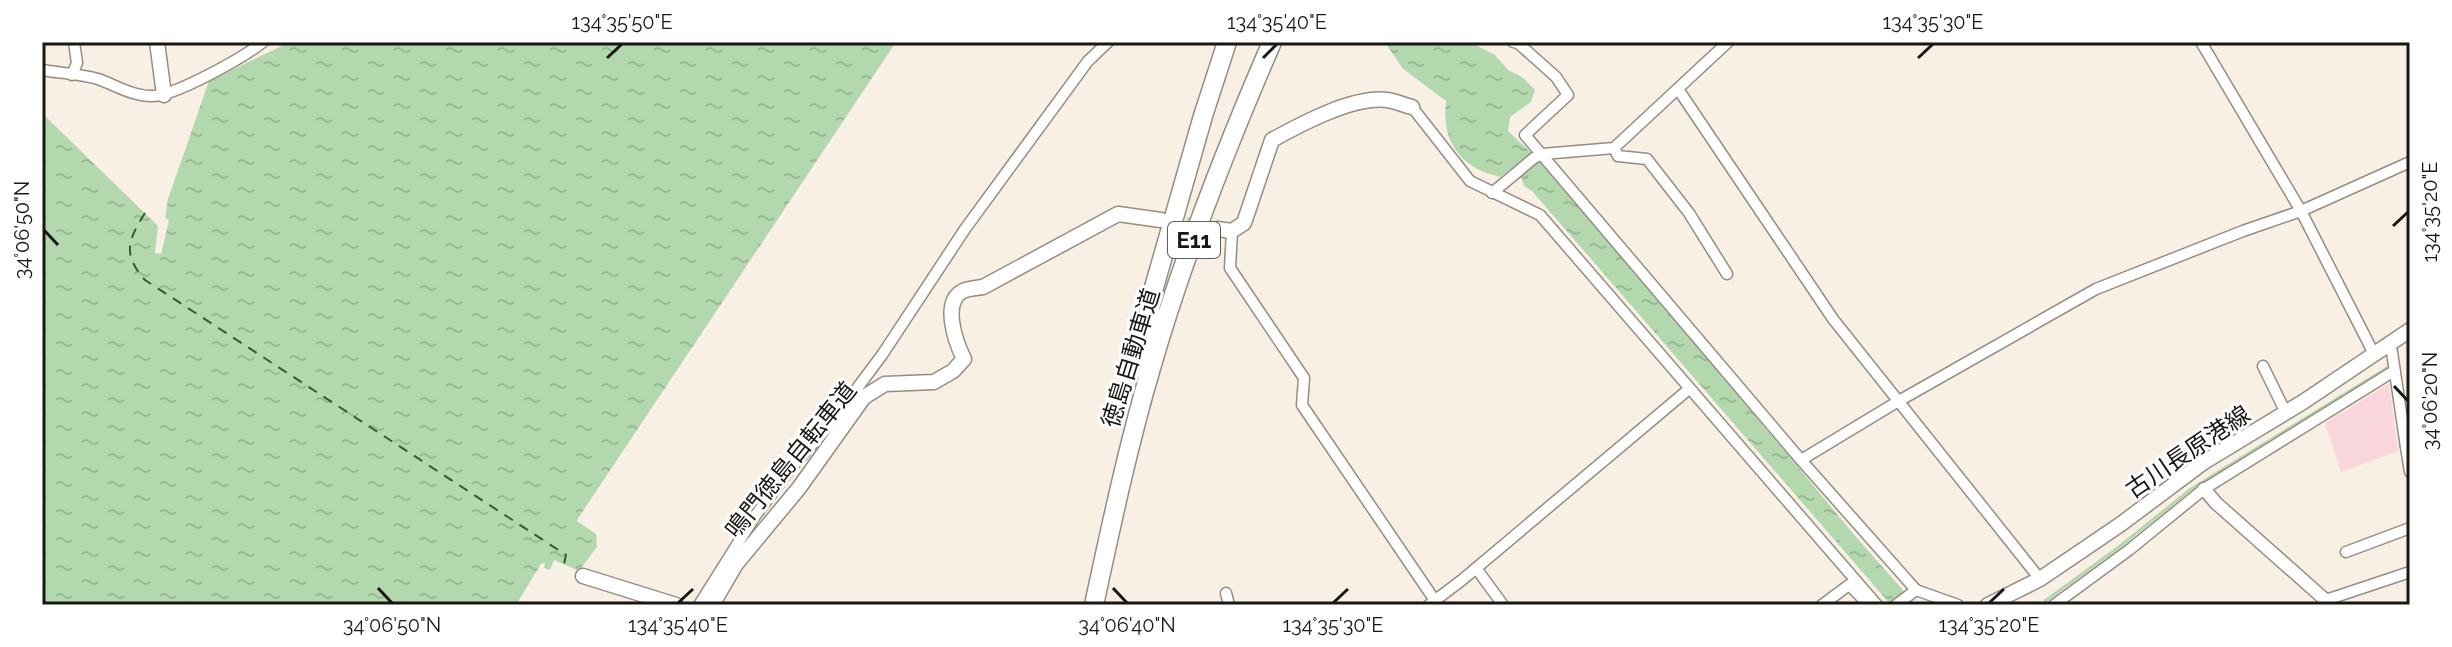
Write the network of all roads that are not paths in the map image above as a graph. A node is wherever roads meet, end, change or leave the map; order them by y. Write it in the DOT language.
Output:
graph roads {
  1 [pos="74,42"];
  2 [pos="157,42"];
  3 [pos="263,42"];
  4 [pos="1108,42"];
  5 [pos="1227,42"];
  6 [pos="1272,42"];
  7 [pos="1513,42"];
  8 [pos="1728,42"];
  9 [pos="2201,42"];
  10 [pos="247,47"];
  11 [pos="42,70"];
  12 [pos="72,75"];
  13 [pos="1678,89"];
  14 [pos="164,95"];
  15 [pos="1412,107"];
  16 [pos="1614,148"];
  17 [pos="1538,156"];
  18 [pos="2410,162"];
  19 [pos="1495,192"];
  20 [pos="2301,211"];
  21 [pos="1161,220"];
  22 [pos="1224,230"];
  23 [pos="1727,274"];
  24 [pos="2410,330"];
  25 [pos="2388,343"];
  26 [pos="2373,352"];
  27 [pos="2263,366"];
  28 [pos="2394,371"];
  29 [pos="1689,389"];
  30 [pos="1897,402"];
  31 [pos="2286,413"];
  32 [pos="1131,443"];
  33 [pos="2408,448"];
  34 [pos="1801,460"];
  35 [pos="2410,472"];
  36 [pos="2204,489"];
  37 [pos="2410,528"];
  38 [pos="2346,552"];
  39 [pos="1476,568"];
  40 [pos="2410,572"];
  41 [pos="583,576"];
  42 [pos="2040,579"];
  43 [pos="1914,592"];
  44 [pos="2328,602"];
  45 [pos="2000,603"];
  46 [pos="1434,604"];
  47 [pos="676,605"];
  48 [pos="699,605"];
  49 [pos="712,605"];
  50 [pos="1094,605"];
  51 [pos="1503,605"];
  52 [pos="1822,605"];
  53 [pos="1874,605"];
  54 [pos="1896,605"];
  55 [pos="1958,605"];
  56 [pos="2054,605"];
  1 -- 12 [label="street"];
  2 -- 14 [label="main road"];
  3 -- 10 [label="street"];
  4 -- 48 [label="street"];
  5 -- 32 [label="highway"];
  6 -- 32 [label="highway, 徳島自動車道 / E11"];
  7 -- 17 [label="street"];
  8 -- 13 [label="street"];
  9 -- 20 [label="street"];
  10 -- 14 [label="street"];
  11 -- 12 [label="street"];
  12 -- 14 [label="street"];
  13 -- 16 [label="street"];
  13 -- 30 [label="street"];
  15 -- 19 [label="street"];
  15 -- 22 [label="main road"];
  16 -- 17 [label="street"];
  16 -- 23 [label="street"];
  17 -- 19 [label="street"];
  17 -- 34 [label="street"];
  18 -- 20 [label="street"];
  19 -- 29 [label="street"];
  20 -- 26 [label="street"];
  20 -- 30 [label="street"];
  21 -- 49 [label="main road, 鳴門徳島自転車道"];
  22 -- 46 [label="street"];
  24 -- 25 [label="main road, 古川長原港線"];
  25 -- 26 [label="main road, 古川長原港線"];
  25 -- 28 [label="street"];
  26 -- 31 [label="main road, 古川長原港線"];
  27 -- 31 [label="street"];
  28 -- 33 [label="street"];
  28 -- 36 [label="street"];
  29 -- 39 [label="street"];
  29 -- 53 [label="street"];
  30 -- 34 [label="street"];
  30 -- 42 [label="street"];
  31 -- 42 [label="main road, 古川長原港線"];
  32 -- 50 [label="highway, 徳島自動車道 / E11"];
  33 -- 35 [label="street"];
  34 -- 43 [label="street"];
  36 -- 44 [label="street"];
  36 -- 56 [label="street"];
  37 -- 38 [label="street"];
  39 -- 46 [label="street"];
  39 -- 51 [label="street"];
  40 -- 44 [label="street"];
  41 -- 47 [label="main road"];
  42 -- 45 [label="main road, 古川長原港線"];
  43 -- 54 [label="street"];
  43 -- 55 [label="street"];
  52 -- 53 [label="street"];
}
